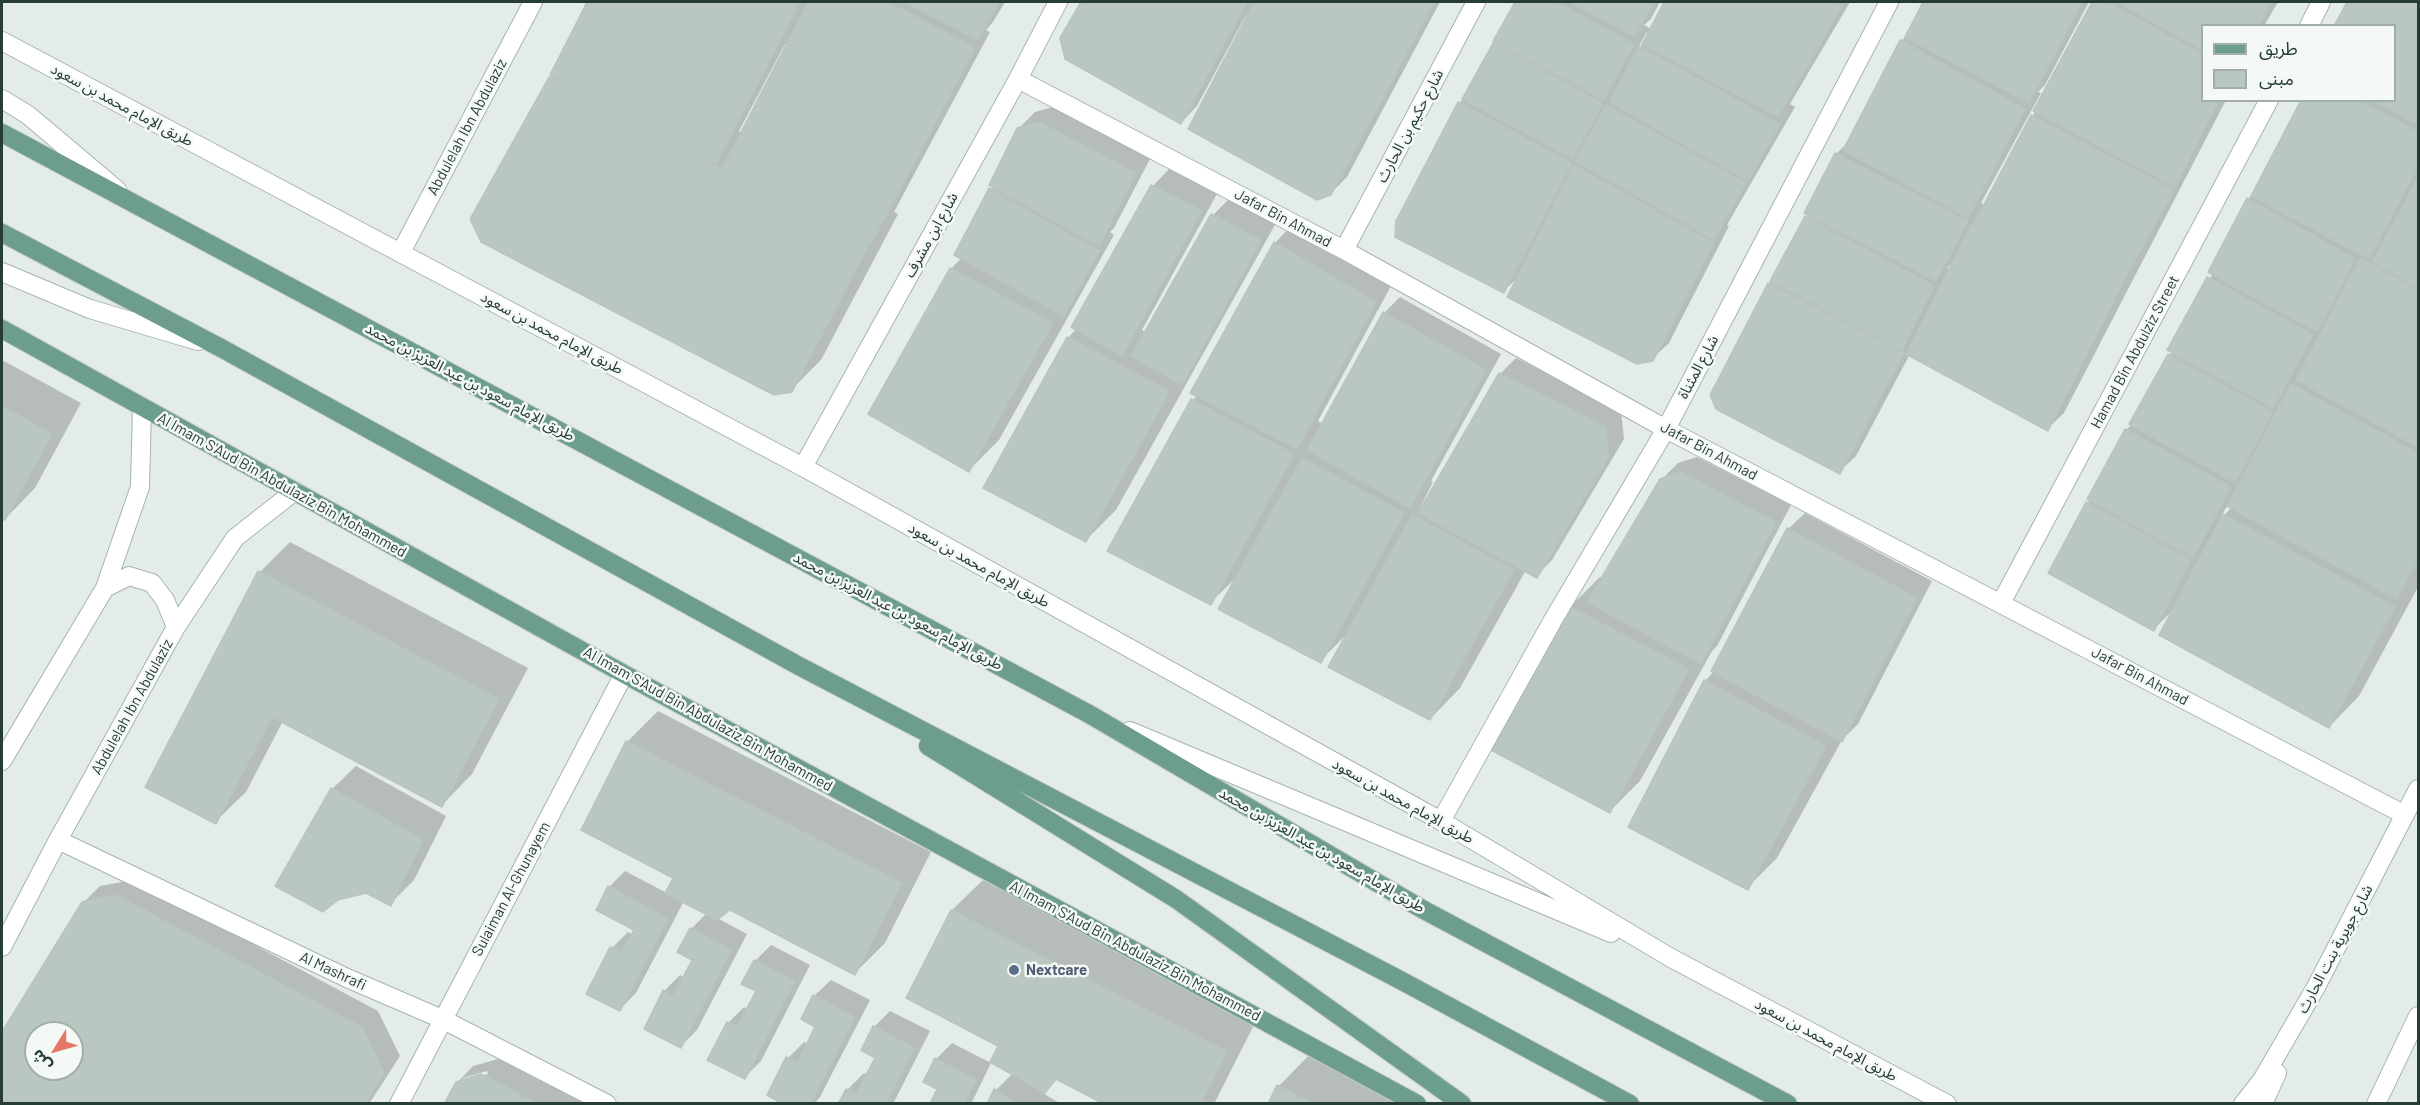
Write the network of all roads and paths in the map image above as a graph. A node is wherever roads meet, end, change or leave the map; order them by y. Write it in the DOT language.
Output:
graph roads {
  1 [pos="533,2"];
  2 [pos="1058,2"];
  3 [pos="1476,2"];
  4 [pos="1889,2"];
  5 [pos="2321,2"];
  6 [pos="2310,24"];
  7 [pos="2,41"];
  8 [pos="1018,79"];
  9 [pos="2,99"];
  10 [pos="2268,102"];
  11 [pos="2,133"];
  12 [pos="130,200"];
  13 [pos="2,233"];
  14 [pos="1344,250"];
  15 [pos="401,252"];
  16 [pos="2,272"];
  17 [pos="2,329"];
  18 [pos="221,348"];
  19 [pos="142,407"];
  20 [pos="1666,429"];
  21 [pos="803,467"];
  22 [pos="295,491"];
  23 [pos="105,588"];
  24 [pos="2001,603"];
  25 [pos="176,627"];
  26 [pos="799,666"];
  27 [pos="624,674"];
  28 [pos="1089,714"];
  29 [pos="2,761"];
  30 [pos="2418,789"];
  31 [pos="2405,815"];
  32 [pos="1441,821"];
  33 [pos="58,840"];
  34 [pos="2,947"];
  35 [pos="1671,958"];
  36 [pos="2316,987"];
  37 [pos="2418,1016"];
  38 [pos="442,1019"];
  39 [pos="2404,1044"];
  40 [pos="399,1104"];
  41 [pos="607,1104"];
  42 [pos="1417,1104"];
  43 [pos="1462,1104"];
  44 [pos="1630,1104"];
  45 [pos="1788,1104"];
  46 [pos="1947,1104"];
  47 [pos="2243,1104"];
  48 [pos="2263,1104"];
  49 [pos="2364,1104"];
  50 [pos="2376,1104"];
  1 -- 15 [label="street, Abdulelah Ibn Abdulaziz"];
  2 -- 8 [label="street, شارع ابن مشرف"];
  3 -- 14 [label="street, شارع حكيم بن الحارث"];
  4 -- 20 [label="street, شارع المثناة"];
  5 -- 6 [label="street"];
  7 -- 15 [label="street, طريق الإمام محمد بن سعود"];
  8 -- 14 [label="street, Jafar Bin Ahmad"];
  8 -- 21 [label="street, شارع ابن مشرف"];
  9 -- 12 [label="street"];
  10 -- 24 [label="street, Hamad Bin Abdulziz Street"];
  11 -- 12 [label="main road, طريق الإمام سعود بن عبد العزيز بن محمد"];
  12 -- 28 [label="main road, طريق الإمام سعود بن عبد العزيز بن محمد"];
  13 -- 18 [label="main road"];
  14 -- 20 [label="street, Jafar Bin Ahmad"];
  15 -- 21 [label="street, طريق الإمام محمد بن سعود"];
  16 -- 18 [label="street"];
  17 -- 19 [label="main road, Al Imam S'Aud Bin Abdulaziz Bin Mohammed"];
  18 -- 26 [label="main road"];
  19 -- 22 [label="main road, Al Imam S'Aud Bin Abdulaziz Bin Mohammed"];
  19 -- 23 [label="street"];
  20 -- 24 [label="street, Jafar Bin Ahmad"];
  20 -- 32 [label="street, شارع المثناة"];
  21 -- 32 [label="street, طريق الإمام محمد بن سعود"];
  22 -- 25 [label="street, Abdulelah Ibn Abdulaziz"];
  22 -- 27 [label="main road, Al Imam S'Aud Bin Abdulaziz Bin Mohammed"];
  23 -- 25 [label="street"];
  23 -- 29 [label="street"];
  24 -- 31 [label="street, Jafar Bin Ahmad"];
  25 -- 33 [label="street, Abdulelah Ibn Abdulaziz"];
  26 -- 43 [label="main road"];
  26 -- 44 [label="main road"];
  27 -- 38 [label="street, Sulaiman Al-Ghunayem"];
  27 -- 42 [label="main road, Al Imam S'Aud Bin Abdulaziz Bin Mohammed"];
  28 -- 35 [label="street"];
  28 -- 45 [label="main road, طريق الإمام سعود بن عبد العزيز بن محمد"];
  30 -- 31 [label="street, شارع جويرية بنت الحارث"];
  31 -- 36 [label="street, شارع جويرية بنت الحارث"];
  32 -- 35 [label="street, طريق الإمام محمد بن سعود"];
  33 -- 34 [label="street, Abdulelah Ibn Abdulaziz"];
  33 -- 38 [label="street, Al Mashrafi"];
  35 -- 46 [label="street, طريق الإمام محمد بن سعود"];
  36 -- 47 [label="street, شارع جويرية بنت الحارث"];
  36 -- 48 [label="street"];
  37 -- 39 [label="street"];
  38 -- 40 [label="street, Sulaiman Al-Ghunayem"];
  38 -- 41 [label="street, Al Mashrafi"];
  39 -- 49 [label="street"];
  39 -- 50 [label="street"];
}
